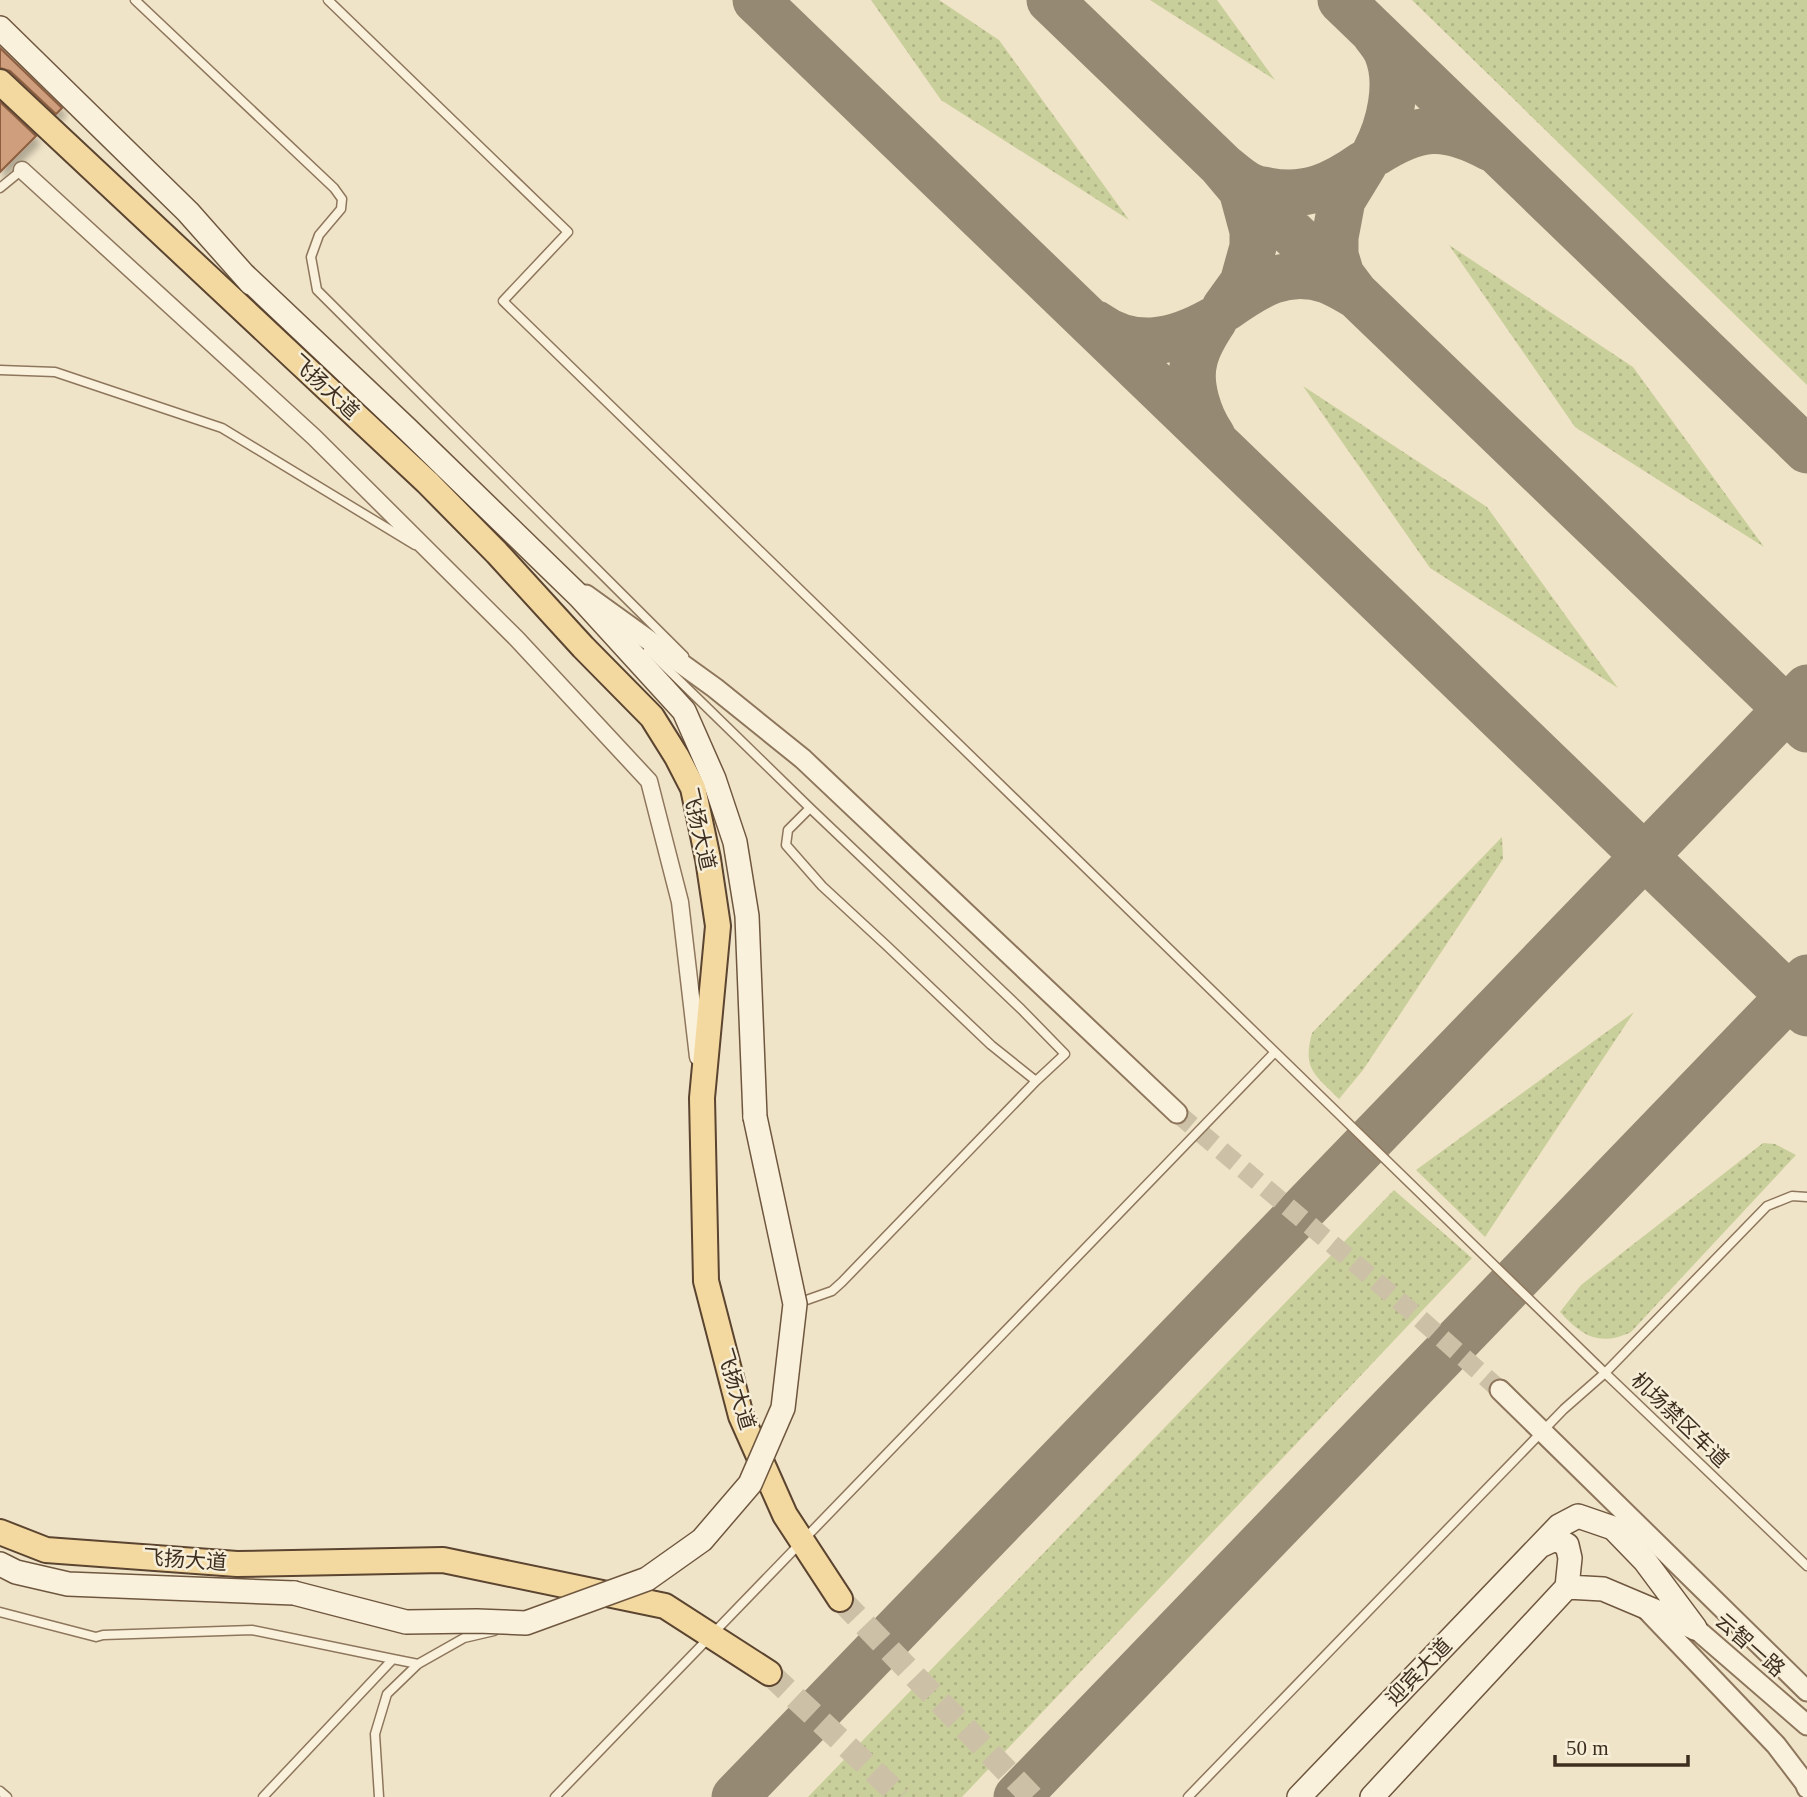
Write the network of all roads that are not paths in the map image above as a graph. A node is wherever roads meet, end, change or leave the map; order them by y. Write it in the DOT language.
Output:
graph roads {
  1 [pos="135,0"];
  2 [pos="328,0"];
  3 [pos="0,28"];
  4 [pos="0,82"];
  5 [pos="22,170"];
  6 [pos="0,188"];
  7 [pos="242,273"];
  8 [pos="0,370"];
  9 [pos="427,482"];
  10 [pos="435,557"];
  11 [pos="559,577"];
  12 [pos="621,619"];
  13 [pos="715,688"];
  14 [pos="810,808"];
  15 [pos="1275,1052"];
  16 [pos="1036,1081"];
  17 [pos="702,1098"];
  18 [pos="1177,1113"];
  19 [pos="1807,1196"];
  20 [pos="795,1304"];
  21 [pos="1605,1373"];
  22 [pos="1500,1390"];
  23 [pos="0,1532"];
  24 [pos="1540,1546"];
  25 [pos="0,1564"];
  26 [pos="1807,1566"];
  27 [pos="1567,1587"];
  28 [pos="840,1600"];
  29 [pos="1643,1606"];
  30 [pos="0,1612"];
  31 [pos="527,1623"];
  32 [pos="1695,1628"];
  33 [pos="393,1659"];
  34 [pos="418,1664"];
  35 [pos="769,1672"];
  36 [pos="1807,1691"];
  37 [pos="1807,1725"];
  38 [pos="1807,1788"];
  39 [pos="0,1791"];
  40 [pos="7,1797"];
  41 [pos="263,1797"];
  42 [pos="379,1797"];
  43 [pos="555,1797"];
  44 [pos="1188,1797"];
  45 [pos="1299,1797"];
  46 [pos="1371,1797"];
  1 -- 13 [label="lane"];
  2 -- 15 [label="lane"];
  3 -- 7 [label="main road"];
  4 -- 9 [label="main road, 飞扬大道"];
  5 -- 6 [label="lane"];
  5 -- 10 [label="street"];
  7 -- 9 [label="main road"];
  7 -- 11 [label="main road"];
  8 -- 10 [label="lane"];
  9 -- 17 [label="main road, 飞扬大道"];
  10 -- 17 [label="street"];
  11 -- 12 [label="street"];
  11 -- 20 [label="main road, bridge"];
  12 -- 13 [label="street"];
  12 -- 14 [label="lane"];
  13 -- 18 [label="street"];
  14 -- 16 [label="lane"];
  14 -- 16 [label="lane"];
  15 -- 21 [label="lane"];
  15 -- 43 [label="lane"];
  16 -- 20 [label="lane"];
  17 -- 28 [label="main road, 飞扬大道"];
  19 -- 21 [label="lane, 机场禁区车道"];
  20 -- 31 [label="main road, bridge"];
  21 -- 26 [label="lane, 机场禁区车道"];
  21 -- 44 [label="lane"];
  22 -- 36 [label="street"];
  23 -- 35 [label="main road, 飞扬大道"];
  24 -- 27 [label="main road"];
  24 -- 32 [label="main road, 迎宾大道"];
  24 -- 45 [label="main road, 迎宾大道"];
  25 -- 31 [label="main road, bridge"];
  27 -- 29 [label="main road"];
  27 -- 46 [label="main road"];
  29 -- 32 [label="main road"];
  29 -- 38 [label="street"];
  30 -- 33 [label="lane"];
  31 -- 34 [label="lane, bridge"];
  32 -- 37 [label="street, 云智一路"];
  33 -- 34 [label="lane"];
  33 -- 41 [label="lane"];
  34 -- 42 [label="lane"];
  39 -- 40 [label="lane"];
}
